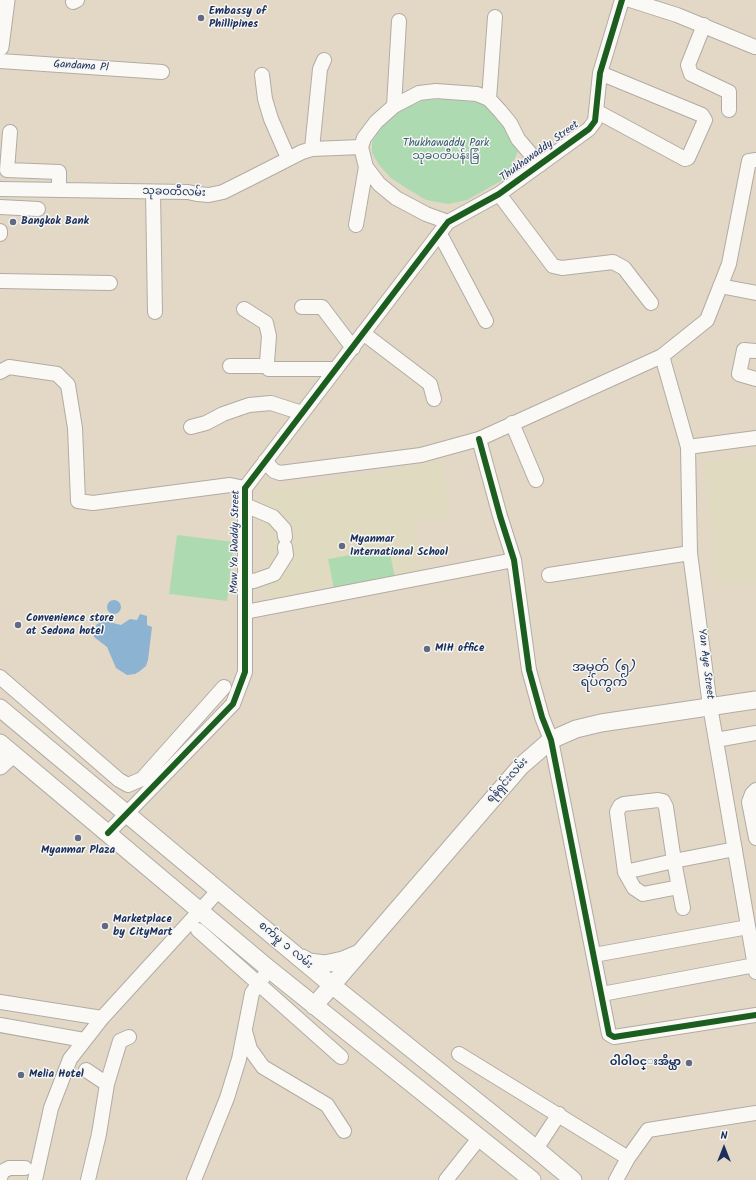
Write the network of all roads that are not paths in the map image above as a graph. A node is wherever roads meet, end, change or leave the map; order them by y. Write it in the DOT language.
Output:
graph roads {
  1 [pos="6,0"];
  2 [pos="622,0"];
  3 [pos="630,0"];
  4 [pos="495,17"];
  5 [pos="399,21"];
  6 [pos="704,25"];
  7 [pos="0,47"];
  8 [pos="755,47"];
  9 [pos="324,60"];
  10 [pos="0,61"];
  11 [pos="162,72"];
  12 [pos="600,74"];
  13 [pos="262,75"];
  14 [pos="489,100"];
  15 [pos="394,106"];
  16 [pos="729,110"];
  17 [pos="596,111"];
  18 [pos="10,132"];
  19 [pos="361,147"];
  20 [pos="312,149"];
  21 [pos="288,158"];
  22 [pos="754,160"];
  23 [pos="540,165"];
  24 [pos="366,167"];
  25 [pos="0,189"];
  26 [pos="59,190"];
  27 [pos="153,192"];
  28 [pos="499,194"];
  29 [pos="0,207"];
  30 [pos="38,209"];
  31 [pos="356,225"];
  32 [pos="444,228"];
  33 [pos="0,231"];
  34 [pos="0,234"];
  35 [pos="0,281"];
  36 [pos="110,283"];
  37 [pos="720,286"];
  38 [pos="756,293"];
  39 [pos="651,303"];
  40 [pos="302,307"];
  41 [pos="244,309"];
  42 [pos="155,312"];
  43 [pos="486,321"];
  44 [pos="363,333"];
  45 [pos="353,348"];
  46 [pos="756,351"];
  47 [pos="662,356"];
  48 [pos="230,366"];
  49 [pos="268,366"];
  50 [pos="336,369"];
  51 [pos="0,372"];
  52 [pos="756,379"];
  53 [pos="434,399"];
  54 [pos="302,413"];
  55 [pos="512,423"];
  56 [pos="191,427"];
  57 [pos="479,438"];
  58 [pos="756,438"];
  59 [pos="688,447"];
  60 [pos="265,461"];
  61 [pos="536,480"];
  62 [pos="245,488"];
  63 [pos="245,505"];
  64 [pos="690,553"];
  65 [pos="514,560"];
  66 [pos="549,576"];
  67 [pos="245,580"];
  68 [pos="245,612"];
  69 [pos="0,677"];
  70 [pos="224,687"];
  71 [pos="756,700"];
  72 [pos="710,706"];
  73 [pos="0,708"];
  74 [pos="20,724"];
  75 [pos="756,733"];
  76 [pos="551,740"];
  77 [pos="716,740"];
  78 [pos="5,747"];
  79 [pos="0,766"];
  80 [pos="756,790"];
  81 [pos="127,812"];
  82 [pos="108,833"];
  83 [pos="756,838"];
  84 [pos="735,849"];
  85 [pos="674,861"];
  86 [pos="626,872"];
  87 [pos="679,887"];
  88 [pos="218,891"];
  89 [pos="683,908"];
  90 [pos="200,911"];
  91 [pos="198,930"];
  92 [pos="752,935"];
  93 [pos="361,952"];
  94 [pos="594,955"];
  95 [pos="296,956"];
  96 [pos="269,969"];
  97 [pos="755,969"];
  98 [pos="260,984"];
  99 [pos="333,986"];
  100 [pos="602,994"];
  101 [pos="0,1002"];
  102 [pos="314,1006"];
  103 [pos="756,1015"];
  104 [pos="102,1018"];
  105 [pos="0,1025"];
  106 [pos="244,1026"];
  107 [pos="129,1037"];
  108 [pos="84,1040"];
  109 [pos="459,1054"];
  110 [pos="341,1057"];
  111 [pos="424,1059"];
  112 [pos="86,1070"];
  113 [pos="406,1079"];
  114 [pos="107,1084"];
  115 [pos="559,1114"];
  116 [pos="756,1114"];
  117 [pos="344,1131"];
  118 [pos="520,1136"];
  119 [pos="480,1137"];
  120 [pos="536,1149"];
  121 [pos="503,1156"];
  122 [pos="628,1158"];
  123 [pos="25,1168"];
  124 [pos="0,1178"];
  125 [pos="35,1180"];
  126 [pos="88,1180"];
  127 [pos="194,1180"];
  128 [pos="446,1180"];
  129 [pos="532,1180"];
  130 [pos="573,1180"];
  131 [pos="616,1180"];
  1 -- 7 [label="main road"];
  2 -- 12 [label="street, Thukhawaddy Street"];
  3 -- 6 [label="street"];
  4 -- 14 [label="street"];
  5 -- 15 [label="street"];
  6 -- 8 [label="street"];
  6 -- 16 [label="street"];
  9 -- 20 [label="street"];
  10 -- 11 [label="street, Gandama Pl"];
  12 -- 17 [label="street, Thukhawaddy Street"];
  12 -- 17 [label="street"];
  13 -- 21 [label="street"];
  14 -- 15 [label="street"];
  14 -- 23 [label="street"];
  15 -- 19 [label="street"];
  17 -- 23 [label="street, Thukhawaddy Street"];
  18 -- 26 [label="street"];
  19 -- 20 [label="street, သုခဝတီလမ်း"];
  19 -- 24 [label="street"];
  20 -- 21 [label="street, သုခဝတီလမ်း"];
  21 -- 27 [label="street, သုခဝတီလမ်း"];
  22 -- 37 [label="street"];
  23 -- 28 [label="street, Thukhawaddy Street"];
  24 -- 31 [label="street"];
  24 -- 32 [label="street"];
  25 -- 26 [label="street, သုခဝတီလမ်း"];
  26 -- 27 [label="street, သုခဝတီလမ်း"];
  27 -- 42 [label="street"];
  28 -- 32 [label="street, Thukhawaddy Street"];
  28 -- 39 [label="street"];
  29 -- 30 [label="street"];
  32 -- 43 [label="street"];
  32 -- 44 [label="street, Maw Ya Waddy Street"];
  33 -- 34 [label="street"];
  35 -- 36 [label="street"];
  37 -- 38 [label="street"];
  37 -- 47 [label="street"];
  40 -- 45 [label="street"];
  41 -- 49 [label="street"];
  44 -- 45 [label="street, Maw Ya Waddy Street"];
  44 -- 53 [label="street"];
  45 -- 50 [label="street, Maw Ya Waddy Street"];
  46 -- 52 [label="street"];
  47 -- 55 [label="street"];
  47 -- 59 [label="street, Yan Aye Street"];
  48 -- 49 [label="street"];
  49 -- 50 [label="street"];
  50 -- 54 [label="street, Maw Ya Waddy Street"];
  51 -- 62 [label="street"];
  54 -- 56 [label="street"];
  54 -- 60 [label="street, Maw Ya Waddy Street"];
  55 -- 57 [label="street"];
  55 -- 61 [label="street"];
  57 -- 60 [label="street"];
  57 -- 65 [label="street"];
  58 -- 59 [label="street"];
  59 -- 64 [label="street, Yan Aye Street"];
  60 -- 62 [label="street, Maw Ya Waddy Street"];
  62 -- 63 [label="street, Maw Ya Waddy Street"];
  63 -- 67 [label="street, Maw Ya Waddy Street"];
  63 -- 67 [label="street"];
  64 -- 66 [label="street"];
  64 -- 72 [label="street, Yan Aye Street"];
  65 -- 68 [label="street"];
  65 -- 76 [label="street"];
  67 -- 68 [label="street, Maw Ya Waddy Street"];
  68 -- 81 [label="street, Maw Ya Waddy Street"];
  69 -- 70 [label="street"];
  71 -- 72 [label="main road, ရန်ရှင်းလမ်း"];
  72 -- 76 [label="main road, ရန်ရှင်းလမ်း"];
  72 -- 77 [label="street, Yan Aye Street"];
  73 -- 74 [label="main road, စက်မှု ၁ လမ်း"];
  74 -- 78 [label="main road"];
  74 -- 81 [label="main road, စက်မှု ၁ လမ်း"];
  75 -- 77 [label="street"];
  76 -- 93 [label="main road, ရန်ရှင်းလမ်း"];
  76 -- 94 [label="street"];
  77 -- 84 [label="street, Yan Aye Street"];
  78 -- 79 [label="main road"];
  78 -- 82 [label="main road"];
  80 -- 83 [label="street"];
  81 -- 82 [label="street, Maw Ya Waddy Street"];
  81 -- 88 [label="main road, စက်မှု ၁ လမ်း"];
  82 -- 90 [label="main road"];
  84 -- 85 [label="street"];
  84 -- 92 [label="street, Yan Aye Street"];
  85 -- 86 [label="street"];
  85 -- 86 [label="street"];
  85 -- 87 [label="street"];
  86 -- 87 [label="street"];
  87 -- 89 [label="street"];
  88 -- 90 [label="street"];
  88 -- 95 [label="main road, စက်မှု ၁ လမ်း"];
  90 -- 96 [label="main road"];
  90 -- 104 [label="street"];
  91 -- 98 [label="street"];
  92 -- 94 [label="street"];
  92 -- 97 [label="street, Yan Aye Street"];
  93 -- 95 [label="main road"];
  93 -- 99 [label="main road, ရန်ရှင်းလမ်း"];
  94 -- 100 [label="street"];
  95 -- 99 [label="main road, စက်မှု ၁ လမ်း"];
  96 -- 98 [label="street"];
  96 -- 102 [label="main road"];
  97 -- 100 [label="street"];
  98 -- 106 [label="street"];
  98 -- 110 [label="street"];
  99 -- 102 [label="main road, ရန်ရှင်းလမ်း"];
  99 -- 111 [label="main road, စက်မှု ၁ လမ်း"];
  100 -- 103 [label="street"];
  101 -- 104 [label="street"];
  102 -- 113 [label="main road"];
  104 -- 108 [label="street"];
  105 -- 108 [label="street"];
  106 -- 117 [label="street"];
  106 -- 127 [label="street"];
  107 -- 114 [label="street"];
  108 -- 125 [label="street"];
  109 -- 115 [label="street"];
  111 -- 113 [label="main road"];
  111 -- 118 [label="main road, စက်မှု ၁ လမ်း"];
  112 -- 114 [label="street"];
  113 -- 119 [label="main road"];
  114 -- 126 [label="street"];
  115 -- 120 [label="street"];
  115 -- 122 [label="street"];
  116 -- 122 [label="street"];
  118 -- 120 [label="main road, စက်မှု ၁ လမ်း"];
  118 -- 121 [label="main road"];
  119 -- 121 [label="main road"];
  119 -- 128 [label="street"];
  120 -- 130 [label="main road, စက်မှု ၁ လမ်း"];
  121 -- 129 [label="main road"];
  122 -- 131 [label="street"];
  123 -- 124 [label="street"];
}
